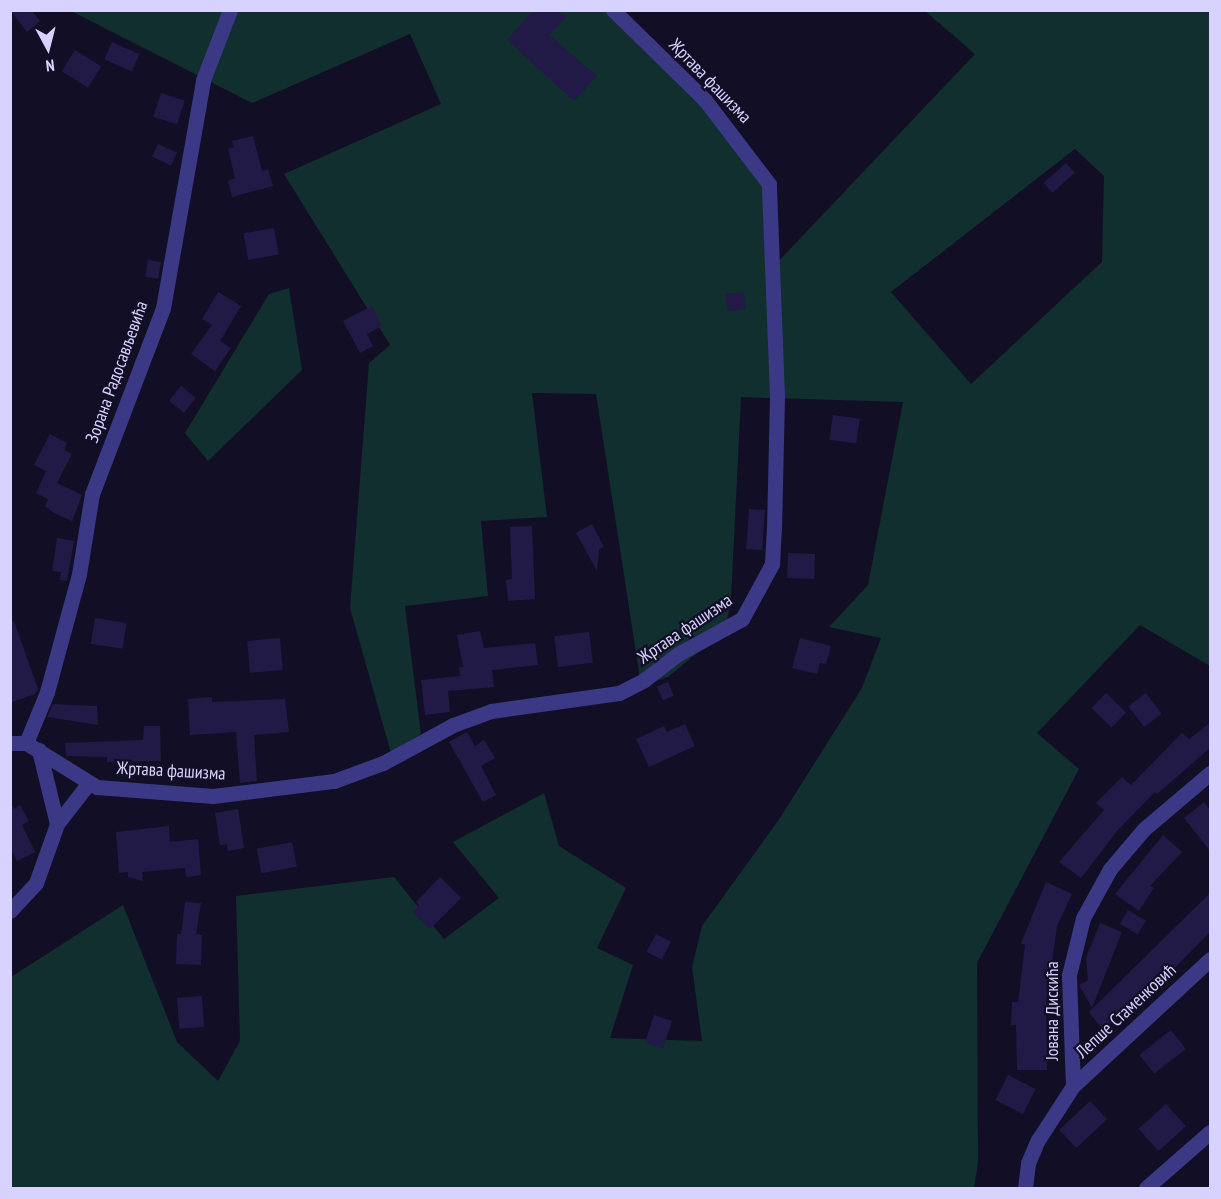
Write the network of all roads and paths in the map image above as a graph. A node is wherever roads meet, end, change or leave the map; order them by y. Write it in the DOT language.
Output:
graph roads {
  1 [pos="230,10"];
  2 [pos="613,10"];
  3 [pos="10,743"];
  4 [pos="33,746"];
  5 [pos="1210,773"];
  6 [pos="88,784"];
  7 [pos="57,824"];
  8 [pos="10,910"];
  9 [pos="1210,959"];
  10 [pos="1072,1086"];
  11 [pos="1210,1132"];
  12 [pos="1025,1188"];
  13 [pos="1146,1188"];
  1 -- 4 [label="street, Зорана Радосављевића"];
  2 -- 6 [label="street, Жртава фашизма"];
  3 -- 4 [label="street"];
  4 -- 6 [label="street, Жртава фашизма"];
  4 -- 7 [label="street"];
  5 -- 10 [label="street, Јована Дискића"];
  6 -- 7 [label="street"];
  7 -- 8 [label="street"];
  9 -- 10 [label="street, Лепше Стаменковић"];
  10 -- 12 [label="street, Лепше Стаменковић"];
  11 -- 13 [label="street"];
}
